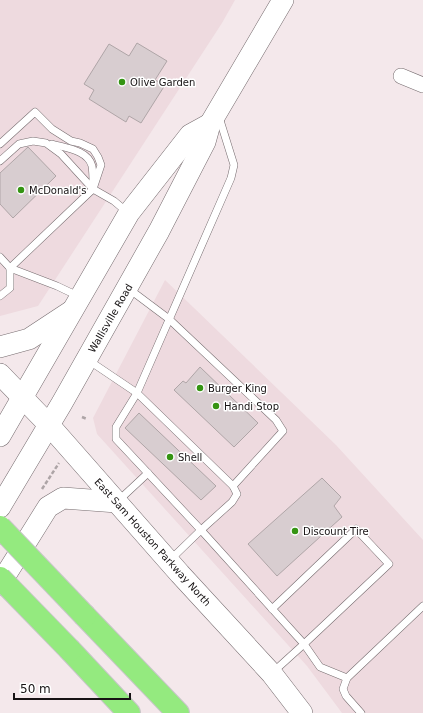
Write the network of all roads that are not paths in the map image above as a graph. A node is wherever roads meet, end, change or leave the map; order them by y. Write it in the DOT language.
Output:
graph roads {
  1 [pos="283,0"];
  2 [pos="401,76"];
  3 [pos="423,85"];
  4 [pos="213,118"];
  5 [pos="46,143"];
  6 [pos="0,144"];
  7 [pos="0,161"];
  8 [pos="93,189"];
  9 [pos="129,213"];
  10 [pos="0,257"];
  11 [pos="10,268"];
  12 [pos="127,288"];
  13 [pos="0,296"];
  14 [pos="76,304"];
  15 [pos="169,319"];
  16 [pos="0,347"];
  17 [pos="86,358"];
  18 [pos="0,374"];
  19 [pos="137,393"];
  20 [pos="23,398"];
  21 [pos="49,425"];
  22 [pos="0,436"];
  23 [pos="148,473"];
  24 [pos="233,486"];
  25 [pos="117,502"];
  26 [pos="0,507"];
  27 [pos="0,527"];
  28 [pos="201,530"];
  29 [pos="168,561"];
  30 [pos="0,578"];
  31 [pos="0,584"];
  32 [pos="423,606"];
  33 [pos="272,608"];
  34 [pos="304,644"];
  35 [pos="272,674"];
  36 [pos="347,678"];
  37 [pos="129,713"];
  38 [pos="178,713"];
  39 [pos="302,713"];
  40 [pos="361,713"];
  1 -- 4 [label="main road, Wallisville Road"];
  2 -- 3 [label="street"];
  4 -- 9 [label="main road"];
  4 -- 12 [label="main road, Wallisville Road"];
  4 -- 15 [label="lane"];
  5 -- 7 [label="lane"];
  5 -- 8 [label="lane"];
  5 -- 8 [label="lane"];
  6 -- 8 [label="lane"];
  8 -- 9 [label="lane"];
  8 -- 11 [label="lane"];
  9 -- 14 [label="main road"];
  10 -- 11 [label="lane"];
  11 -- 13 [label="lane"];
  11 -- 14 [label="lane"];
  12 -- 15 [label="lane"];
  12 -- 17 [label="main road, Wallisville Road"];
  14 -- 16 [label="main road"];
  14 -- 20 [label="main road"];
  15 -- 19 [label="lane"];
  15 -- 24 [label="lane"];
  17 -- 19 [label="lane"];
  17 -- 21 [label="main road, Wallisville Road"];
  18 -- 20 [label="main road, East Sam Houston Parkway North"];
  19 -- 23 [label="lane"];
  19 -- 24 [label="lane"];
  20 -- 21 [label="main road, East Sam Houston Parkway North"];
  20 -- 22 [label="main road"];
  21 -- 25 [label="main road, East Sam Houston Parkway North"];
  21 -- 26 [label="main road, Wallisville Road"];
  23 -- 25 [label="lane"];
  23 -- 28 [label="lane"];
  24 -- 28 [label="lane"];
  25 -- 29 [label="main road, East Sam Houston Parkway North"];
  25 -- 31 [label="main road"];
  27 -- 38 [label="highway, bridge"];
  28 -- 29 [label="lane"];
  28 -- 33 [label="lane"];
  29 -- 35 [label="main road, East Sam Houston Parkway North"];
  30 -- 37 [label="highway, bridge"];
  32 -- 36 [label="lane"];
  33 -- 34 [label="lane"];
  33 -- 34 [label="lane"];
  34 -- 35 [label="lane"];
  34 -- 36 [label="lane"];
  35 -- 39 [label="main road, East Sam Houston Parkway North"];
  36 -- 40 [label="lane"];
}
